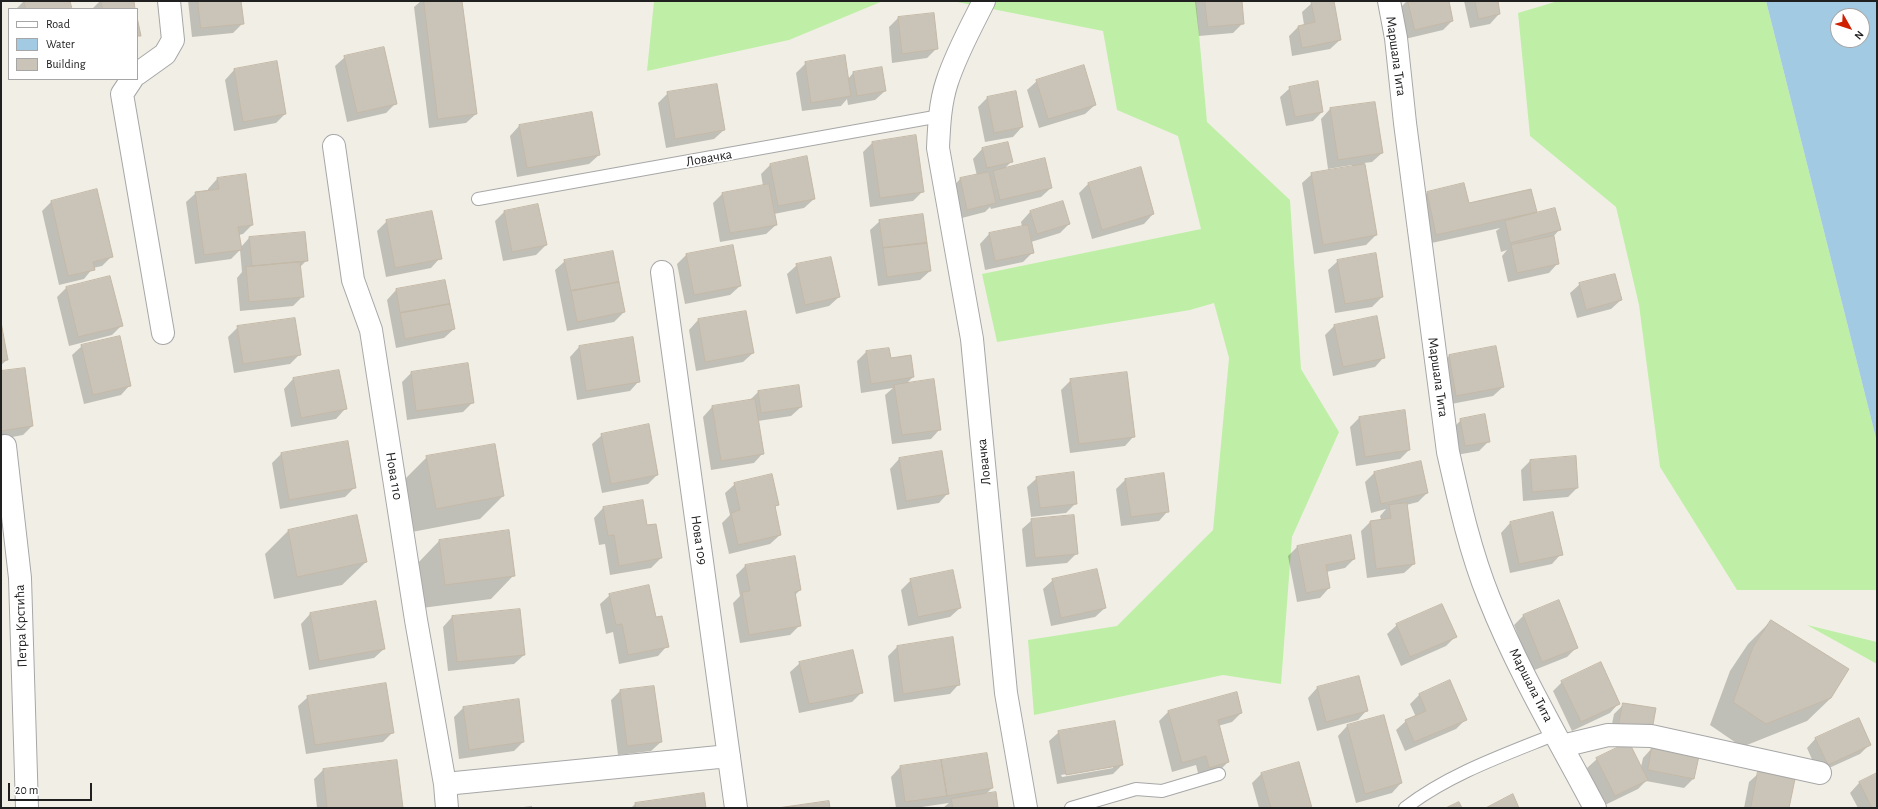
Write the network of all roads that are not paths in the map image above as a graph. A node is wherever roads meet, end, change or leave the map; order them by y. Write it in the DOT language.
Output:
graph roads {
  1 [pos="169,1"];
  2 [pos="984,1"];
  3 [pos="1389,1"];
  4 [pos="138,73"];
  5 [pos="131,80"];
  6 [pos="940,116"];
  7 [pos="334,146"];
  8 [pos="478,199"];
  9 [pos="662,272"];
  10 [pos="163,333"];
  11 [pos="4,446"];
  12 [pos="1559,740"];
  13 [pos="729,756"];
  14 [pos="1820,772"];
  15 [pos="1219,774"];
  16 [pos="445,784"];
  17 [pos="26,808"];
  18 [pos="447,808"];
  19 [pos="736,808"];
  20 [pos="1026,808"];
  21 [pos="1071,808"];
  22 [pos="1405,808"];
  23 [pos="1595,808"];
  1 -- 4 [label="street"];
  2 -- 6 [label="street, Ловачка"];
  3 -- 12 [label="street, Маршала Тита"];
  5 -- 10 [label="street"];
  6 -- 8 [label="lane, Ловачка"];
  6 -- 20 [label="street, Ловачка"];
  7 -- 16 [label="street, Нова 110"];
  9 -- 13 [label="street, Нова 109"];
  11 -- 17 [label="street, Петра Крстића"];
  12 -- 14 [label="street"];
  12 -- 22 [label="lane, Маршала Тита"];
  12 -- 23 [label="street, Маршала Тита"];
  13 -- 16 [label="street"];
  13 -- 19 [label="street, Нова 109"];
  15 -- 21 [label="lane"];
  16 -- 18 [label="street, Нова 110"];
}
